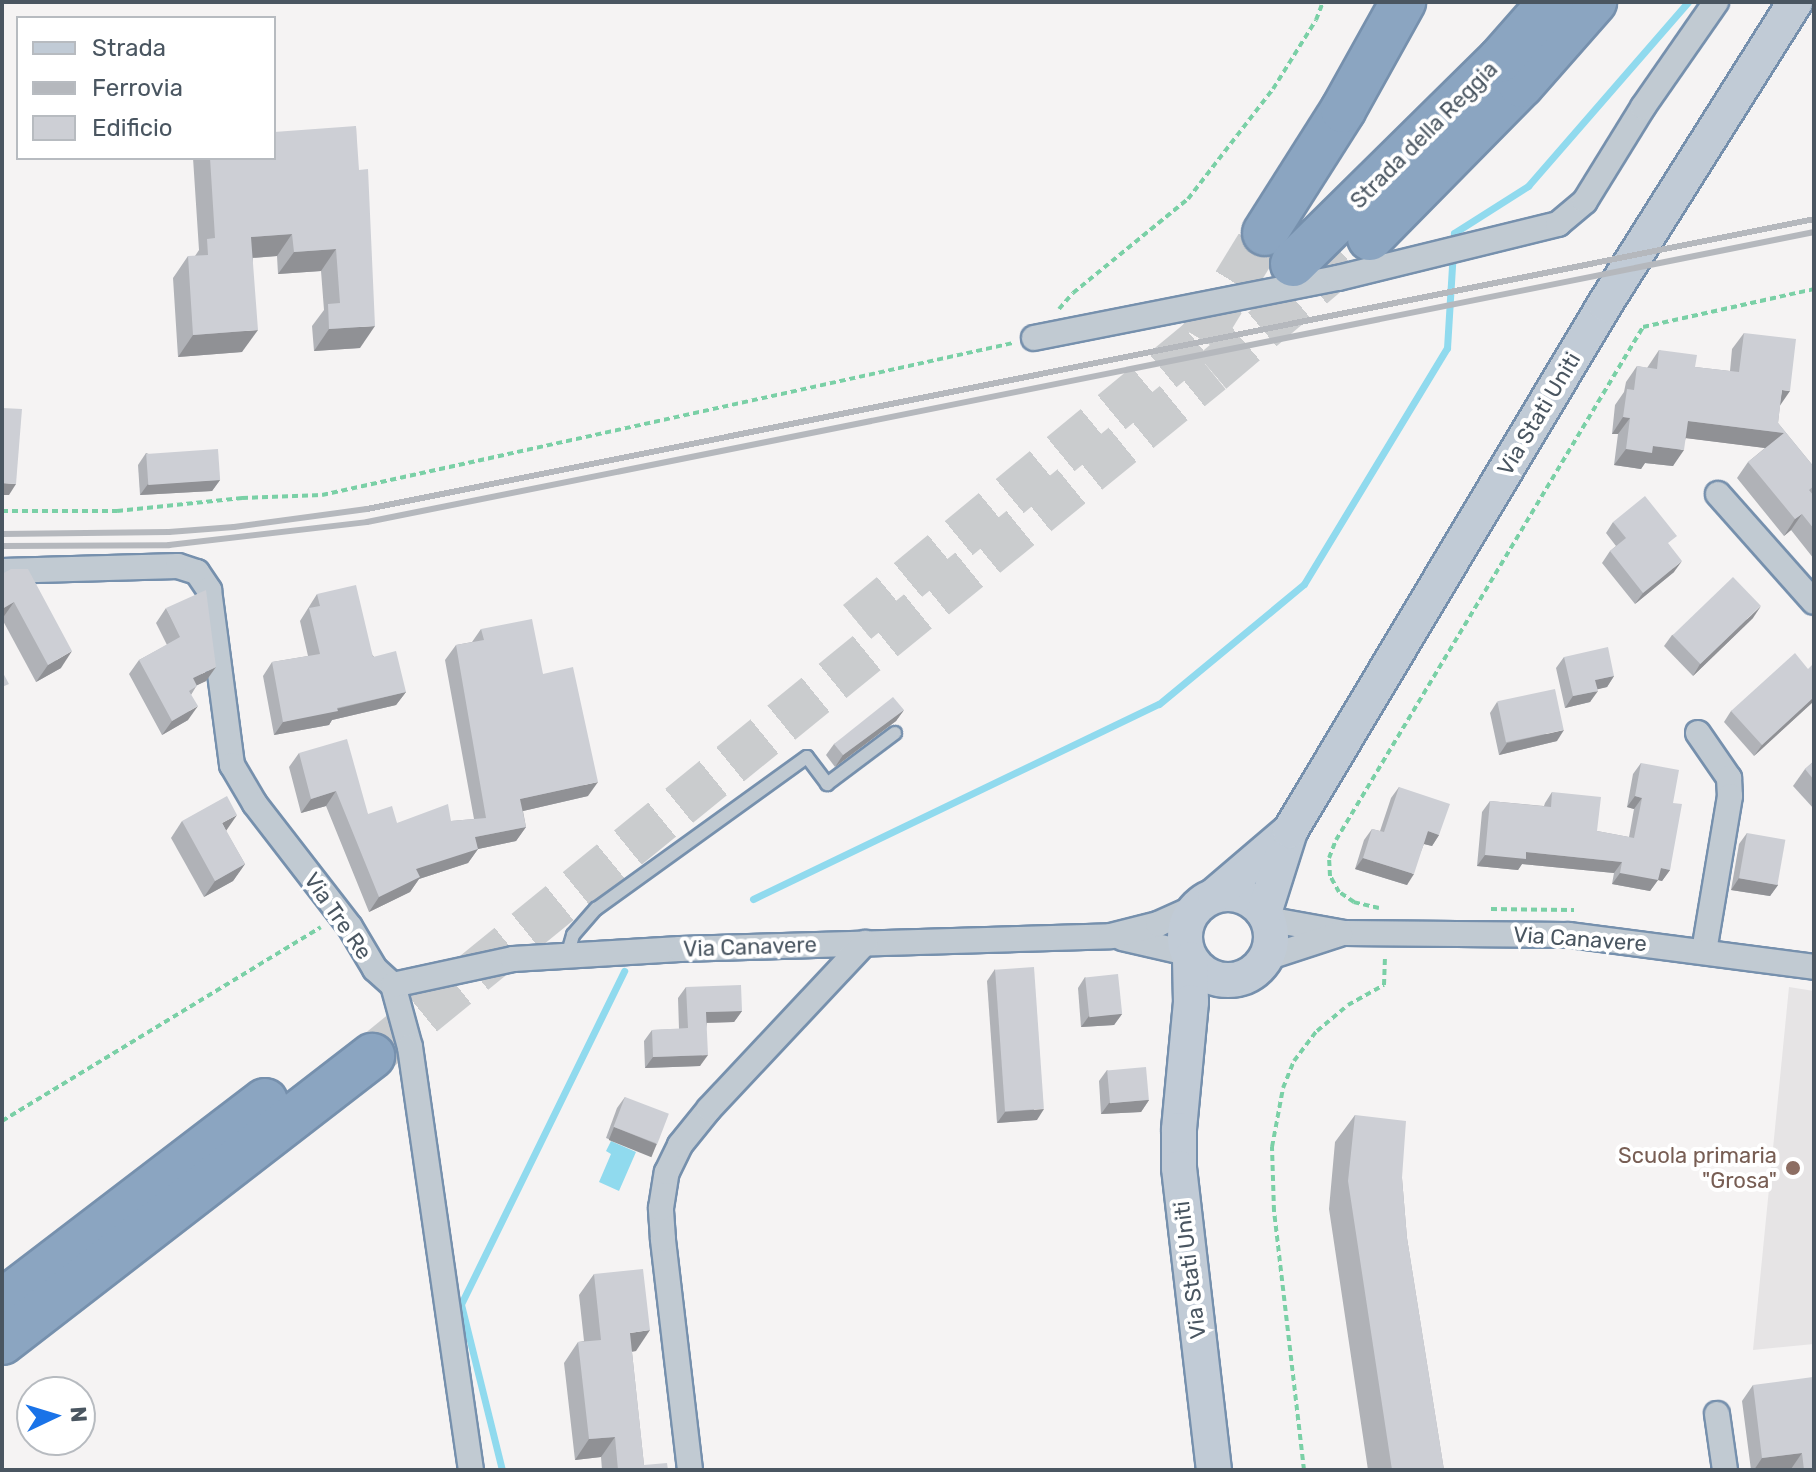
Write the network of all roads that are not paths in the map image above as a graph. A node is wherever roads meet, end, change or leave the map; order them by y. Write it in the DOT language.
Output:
graph roads {
  1 [pos="1403,2"];
  2 [pos="1551,2"];
  3 [pos="1594,2"];
  4 [pos="1716,2"];
  5 [pos="1795,2"];
  6 [pos="1370,238"];
  7 [pos="1034,338"];
  8 [pos="1718,494"];
  9 [pos="2,571"];
  10 [pos="1814,602"];
  11 [pos="895,733"];
  12 [pos="1698,733"];
  13 [pos="1290,831"];
  14 [pos="1206,901"];
  15 [pos="1266,916"];
  16 [pos="1345,933"];
  17 [pos="1111,936"];
  18 [pos="865,943"];
  19 [pos="1704,951"];
  20 [pos="567,956"];
  21 [pos="1188,956"];
  22 [pos="1814,967"];
  23 [pos="1255,968"];
  24 [pos="393,985"];
  25 [pos="1183,1070"];
  26 [pos="2,1302"];
  27 [pos="2,1342"];
  28 [pos="1717,1414"];
  29 [pos="471,1470"];
  30 [pos="690,1470"];
  31 [pos="1214,1470"];
  32 [pos="1725,1470"];
  1 -- 2 [label="highway, Strada della Reggia"];
  3 -- 6 [label="highway"];
  4 -- 7 [label="street"];
  5 -- 13 [label="street, Via Stati Uniti"];
  8 -- 10 [label="street"];
  9 -- 24 [label="street, Via Tre Re"];
  11 -- 20 [label="lane"];
  12 -- 19 [label="street"];
  13 -- 14 [label="street, Via Stati Uniti"];
  13 -- 15 [label="street, Via Stati Uniti"];
  14 -- 15 [label="street"];
  14 -- 17 [label="street, Via Canavere"];
  14 -- 21 [label="street"];
  15 -- 16 [label="street, Via Canavere"];
  15 -- 23 [label="street"];
  16 -- 19 [label="street, Via Canavere"];
  16 -- 23 [label="street, Via Canavere"];
  17 -- 18 [label="street, Via Canavere"];
  17 -- 21 [label="street, Via Canavere"];
  18 -- 20 [label="street, Via Canavere"];
  18 -- 30 [label="street"];
  19 -- 22 [label="street, Via Canavere"];
  20 -- 24 [label="street, Via Canavere"];
  21 -- 23 [label="street"];
  21 -- 25 [label="street, Via Stati Uniti"];
  23 -- 25 [label="street, Via Stati Uniti"];
  24 -- 29 [label="street, Via Tre Re"];
  25 -- 31 [label="street, Via Stati Uniti"];
  26 -- 27 [label="highway"];
  28 -- 32 [label="street"];
}
